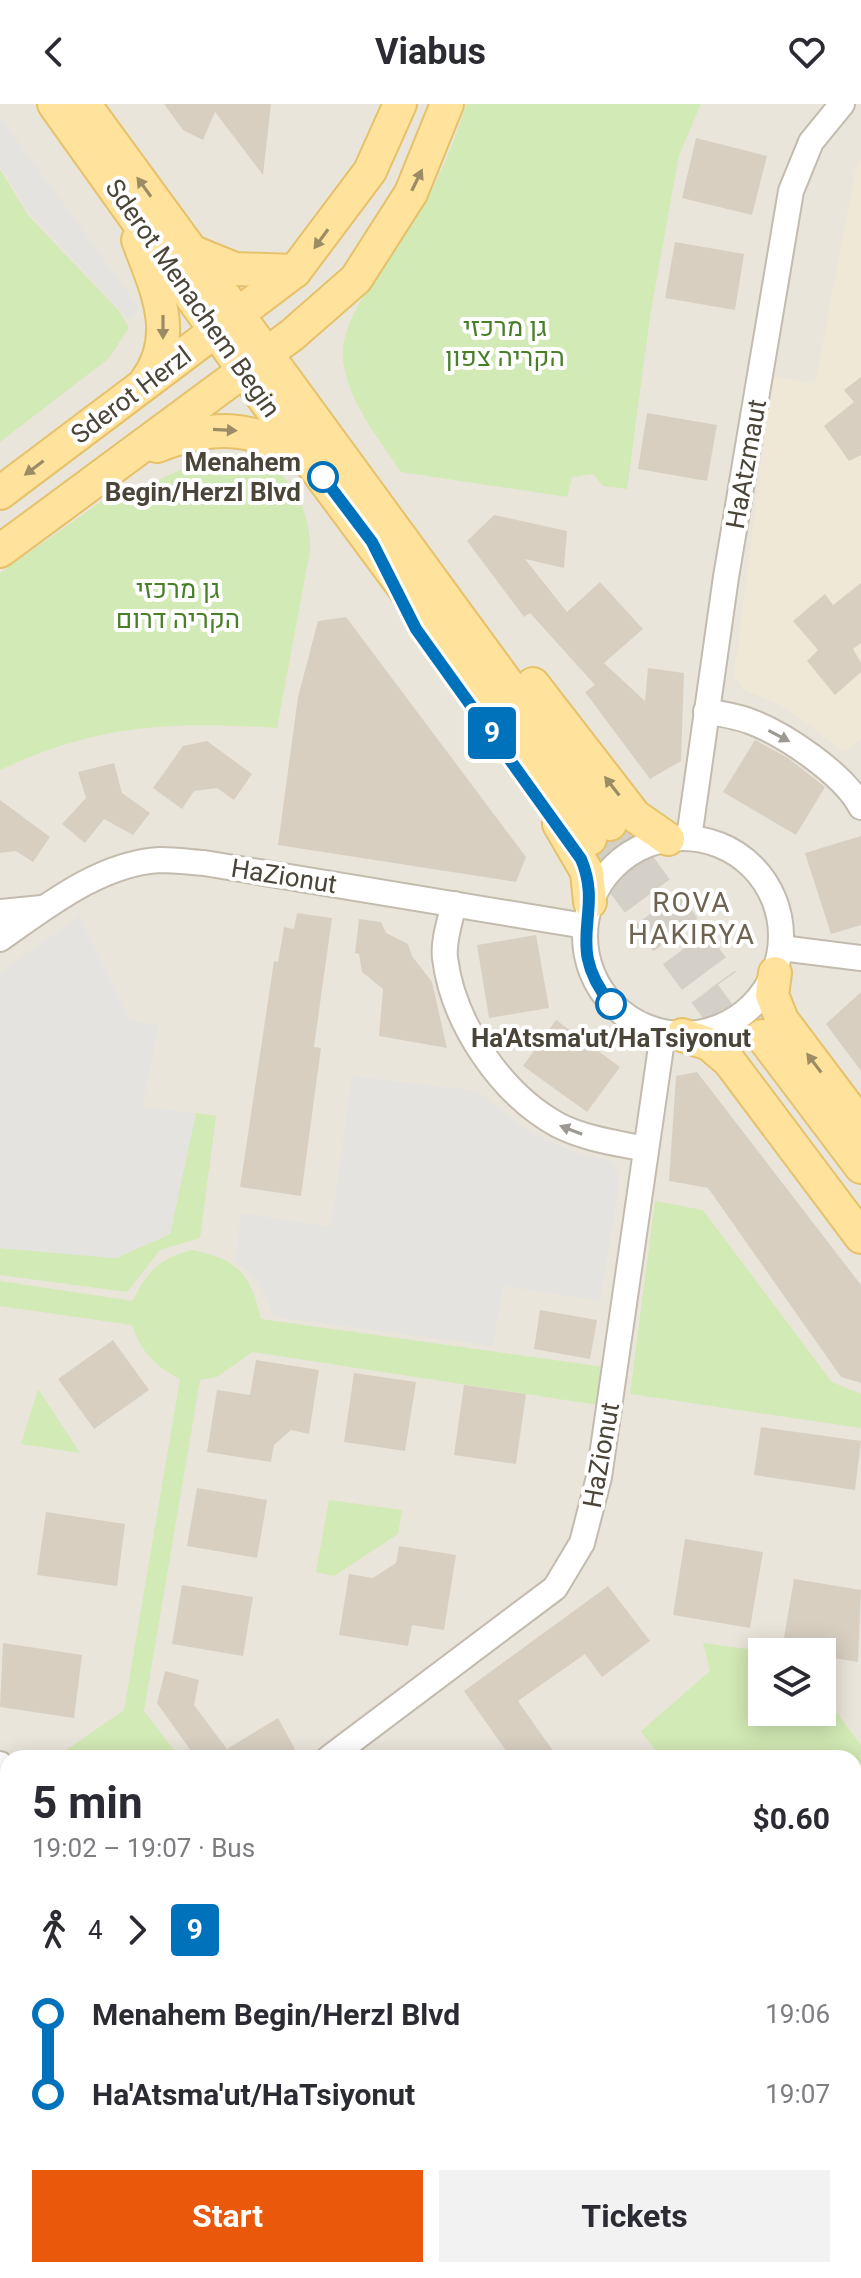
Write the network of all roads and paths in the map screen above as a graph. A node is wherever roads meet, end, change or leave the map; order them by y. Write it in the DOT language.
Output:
graph roads {
  1 [pos="54,104"];
  2 [pos="84,104"];
  3 [pos="400,104"];
  4 [pos="447,104"];
  5 [pos="842,104"];
  6 [pos="123,200"];
  7 [pos="190,250"];
  8 [pos="295,271"];
  9 [pos="228,324"];
  10 [pos="255,362"];
  11 [pos="141,387"];
  12 [pos="308,457"];
  13 [pos="124,459"];
  14 [pos="358,478"];
  15 [pos="0,493"];
  16 [pos="372,542"];
  17 [pos="0,551"];
  18 [pos="706,711"];
  19 [pos="861,807"];
  20 [pos="678,838"];
  21 [pos="454,904"];
  22 [pos="48,907"];
  23 [pos="0,912"];
  24 [pos="588,914"];
  25 [pos="0,939"];
  26 [pos="861,958"];
  27 [pos="778,961"];
  28 [pos="673,1034"];
  29 [pos="861,1125"];
  30 [pos="646,1149"];
  31 [pos="861,1167"];
  32 [pos="861,1205"];
  33 [pos="861,1237"];
  34 [pos="340,1750"];
  1 -- 6 [label="main road, Sderot Menachem Begin"];
  7 -- 2 [label="main road, Sderot Menachem Begin, one-way"];
  3 -- 8 [label="main road, Sderot Herzl, one-way"];
  10 -- 4 [label="main road, Sderot Herzl, one-way"];
  5 -- 18 [label="street, HaAtzmaut"];
  6 -- 9 [label="main road, Sderot Menachem Begin"];
  6 -- 11 [label="main road, one-way"];
  7 -- 8 [label="main road"];
  7 -- 9 [label="main road, Sderot Menachem Begin"];
  8 -- 9 [label="main road, Sderot Herzl"];
  9 -- 10 [label="main road, Sderot Menachem Begin"];
  9 -- 11 [label="main road, Sderot Herzl"];
  10 -- 12 [label="main road, Sderot Menachem Begin"];
  10 -- 13 [label="main road, Sderot Herzl"];
  10 -- 14 [label="main road, Sderot Menachem Begin"];
  11 -- 15 [label="main road, Sderot Herzl, one-way"];
  13 -- 12 [label="main road, one-way"];
  12 -- 16 [label="main road, Sderot Menachem Begin"];
  13 -- 17 [label="main road, Sderot Herzl"];
  14 -- 16 [label="main road, Sderot Menachem Begin"];
  20 -- 14 [label="main road, one-way"];
  16 -- 24 [label="main road"];
  18 -- 19 [label="street, one-way"];
  18 -- 20 [label="street, HaAtzmaut"];
  20 -- 24 [label="street"];
  20 -- 27 [label="street"];
  21 -- 22 [label="street, HaZionut"];
  21 -- 24 [label="street, HaZionut"];
  30 -- 21 [label="street, one-way"];
  22 -- 23 [label="street"];
  22 -- 25 [label="street, HaZionut"];
  24 -- 28 [label="street"];
  26 -- 27 [label="street"];
  27 -- 28 [label="street"];
  29 -- 27 [label="main road, one-way"];
  28 -- 30 [label="street, HaZionut"];
  28 -- 33 [label="main road"];
  30 -- 34 [label="street, HaZionut"];
  31 -- 32 [label="main road"];
}
